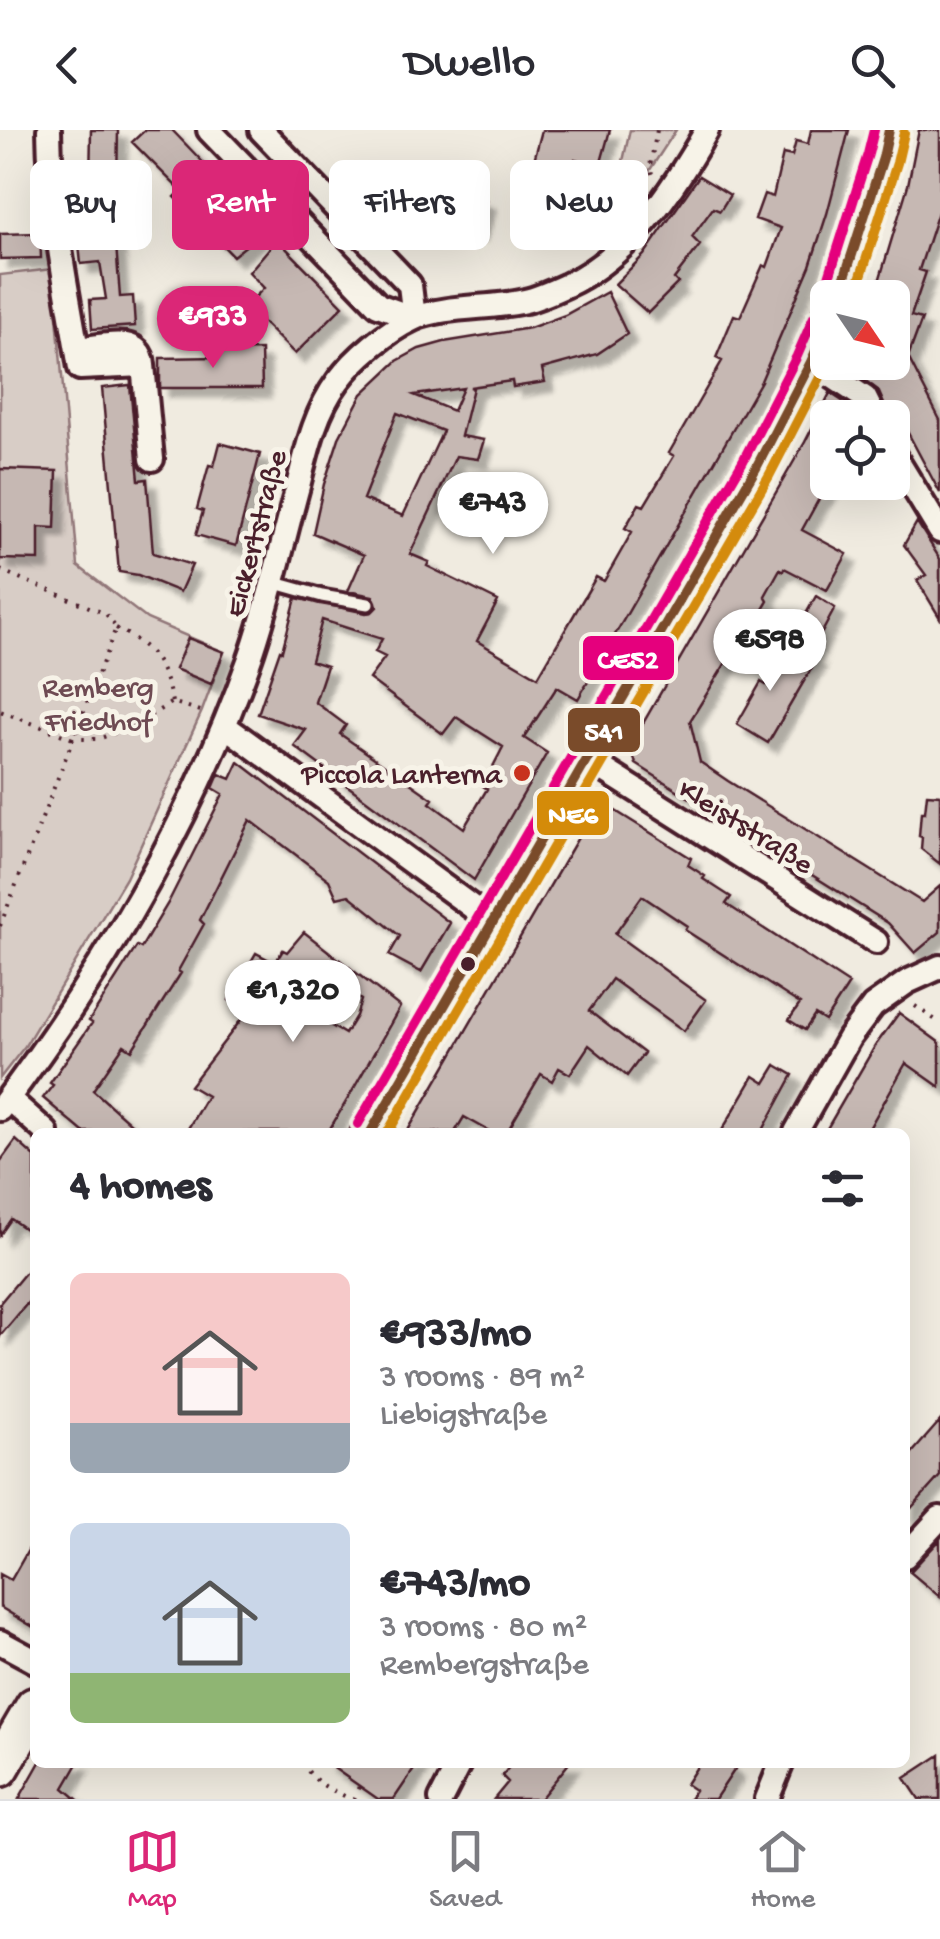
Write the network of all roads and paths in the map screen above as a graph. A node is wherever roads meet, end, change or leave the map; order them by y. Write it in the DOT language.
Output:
graph roads {
  1 [pos="49,130"];
  2 [pos="208,130"];
  3 [pos="260,130"];
  4 [pos="657,130"];
  5 [pos="707,130"];
  6 [pos="889,130"];
  7 [pos="660,202"];
  8 [pos="844,280"];
  9 [pos="414,318"];
  10 [pos="810,364"];
  11 [pos="838,380"];
  12 [pos="866,400"];
  13 [pos="152,459"];
  14 [pos="910,482"];
  15 [pos="940,531"];
  16 [pos="0,570"];
  17 [pos="272,582"];
  18 [pos="368,604"];
  19 [pos="116,628"];
  20 [pos="172,702"];
  21 [pos="0,711"];
  22 [pos="225,726"];
  23 [pos="73,739"];
  24 [pos="588,758"];
  25 [pos="494,924"];
  26 [pos="0,926"];
  27 [pos="876,942"];
  28 [pos="940,967"];
  29 [pos="894,992"];
  30 [pos="940,1023"];
  31 [pos="4,1103"];
  32 [pos="40,1128"];
  33 [pos="373,1128"];
  34 [pos="798,1128"];
  35 [pos="940,1518"];
  36 [pos="910,1551"];
  37 [pos="0,1642"];
  38 [pos="30,1659"];
  39 [pos="30,1716"];
  40 [pos="0,1767"];
  41 [pos="306,1768"];
  42 [pos="457,1768"];
  43 [pos="780,1768"];
  44 [pos="359,1786"];
  45 [pos="352,1799"];
  46 [pos="442,1799"];
  47 [pos="767,1799"];
  1 -- 13 [label="street"];
  2 -- 9 [label="street"];
  3 -- 9 [label="street"];
  4 -- 7 [label="path"];
  5 -- 7 [label="street, Eickertstraße"];
  6 -- 8 [label="main road"];
  7 -- 9 [label="street, Eickertstraße"];
  9 -- 17 [label="street, Eickertstraße"];
  10 -- 24 [label="main road"];
  11 -- 12 [label="street"];
  14 -- 15 [label="street"];
  16 -- 19 [label="path"];
  17 -- 18 [label="lane"];
  17 -- 22 [label="street, Eickertstraße"];
  19 -- 20 [label="path"];
  19 -- 23 [label="path"];
  20 -- 22 [label="path"];
  20 -- 23 [label="path"];
  21 -- 23 [label="path"];
  22 -- 25 [label="street"];
  22 -- 31 [label="street, Eickertstraße"];
  23 -- 26 [label="path"];
  24 -- 25 [label="main road"];
  24 -- 27 [label="street, Kleiststraße"];
  25 -- 33 [label="main road"];
  28 -- 29 [label="street"];
  29 -- 30 [label="path"];
  29 -- 34 [label="street"];
  31 -- 32 [label="street"];
  35 -- 36 [label="street"];
  37 -- 38 [label="street"];
  39 -- 40 [label="main road"];
  41 -- 45 [label="path"];
  42 -- 46 [label="street"];
  43 -- 47 [label="street"];
  44 -- 45 [label="path"];
}
